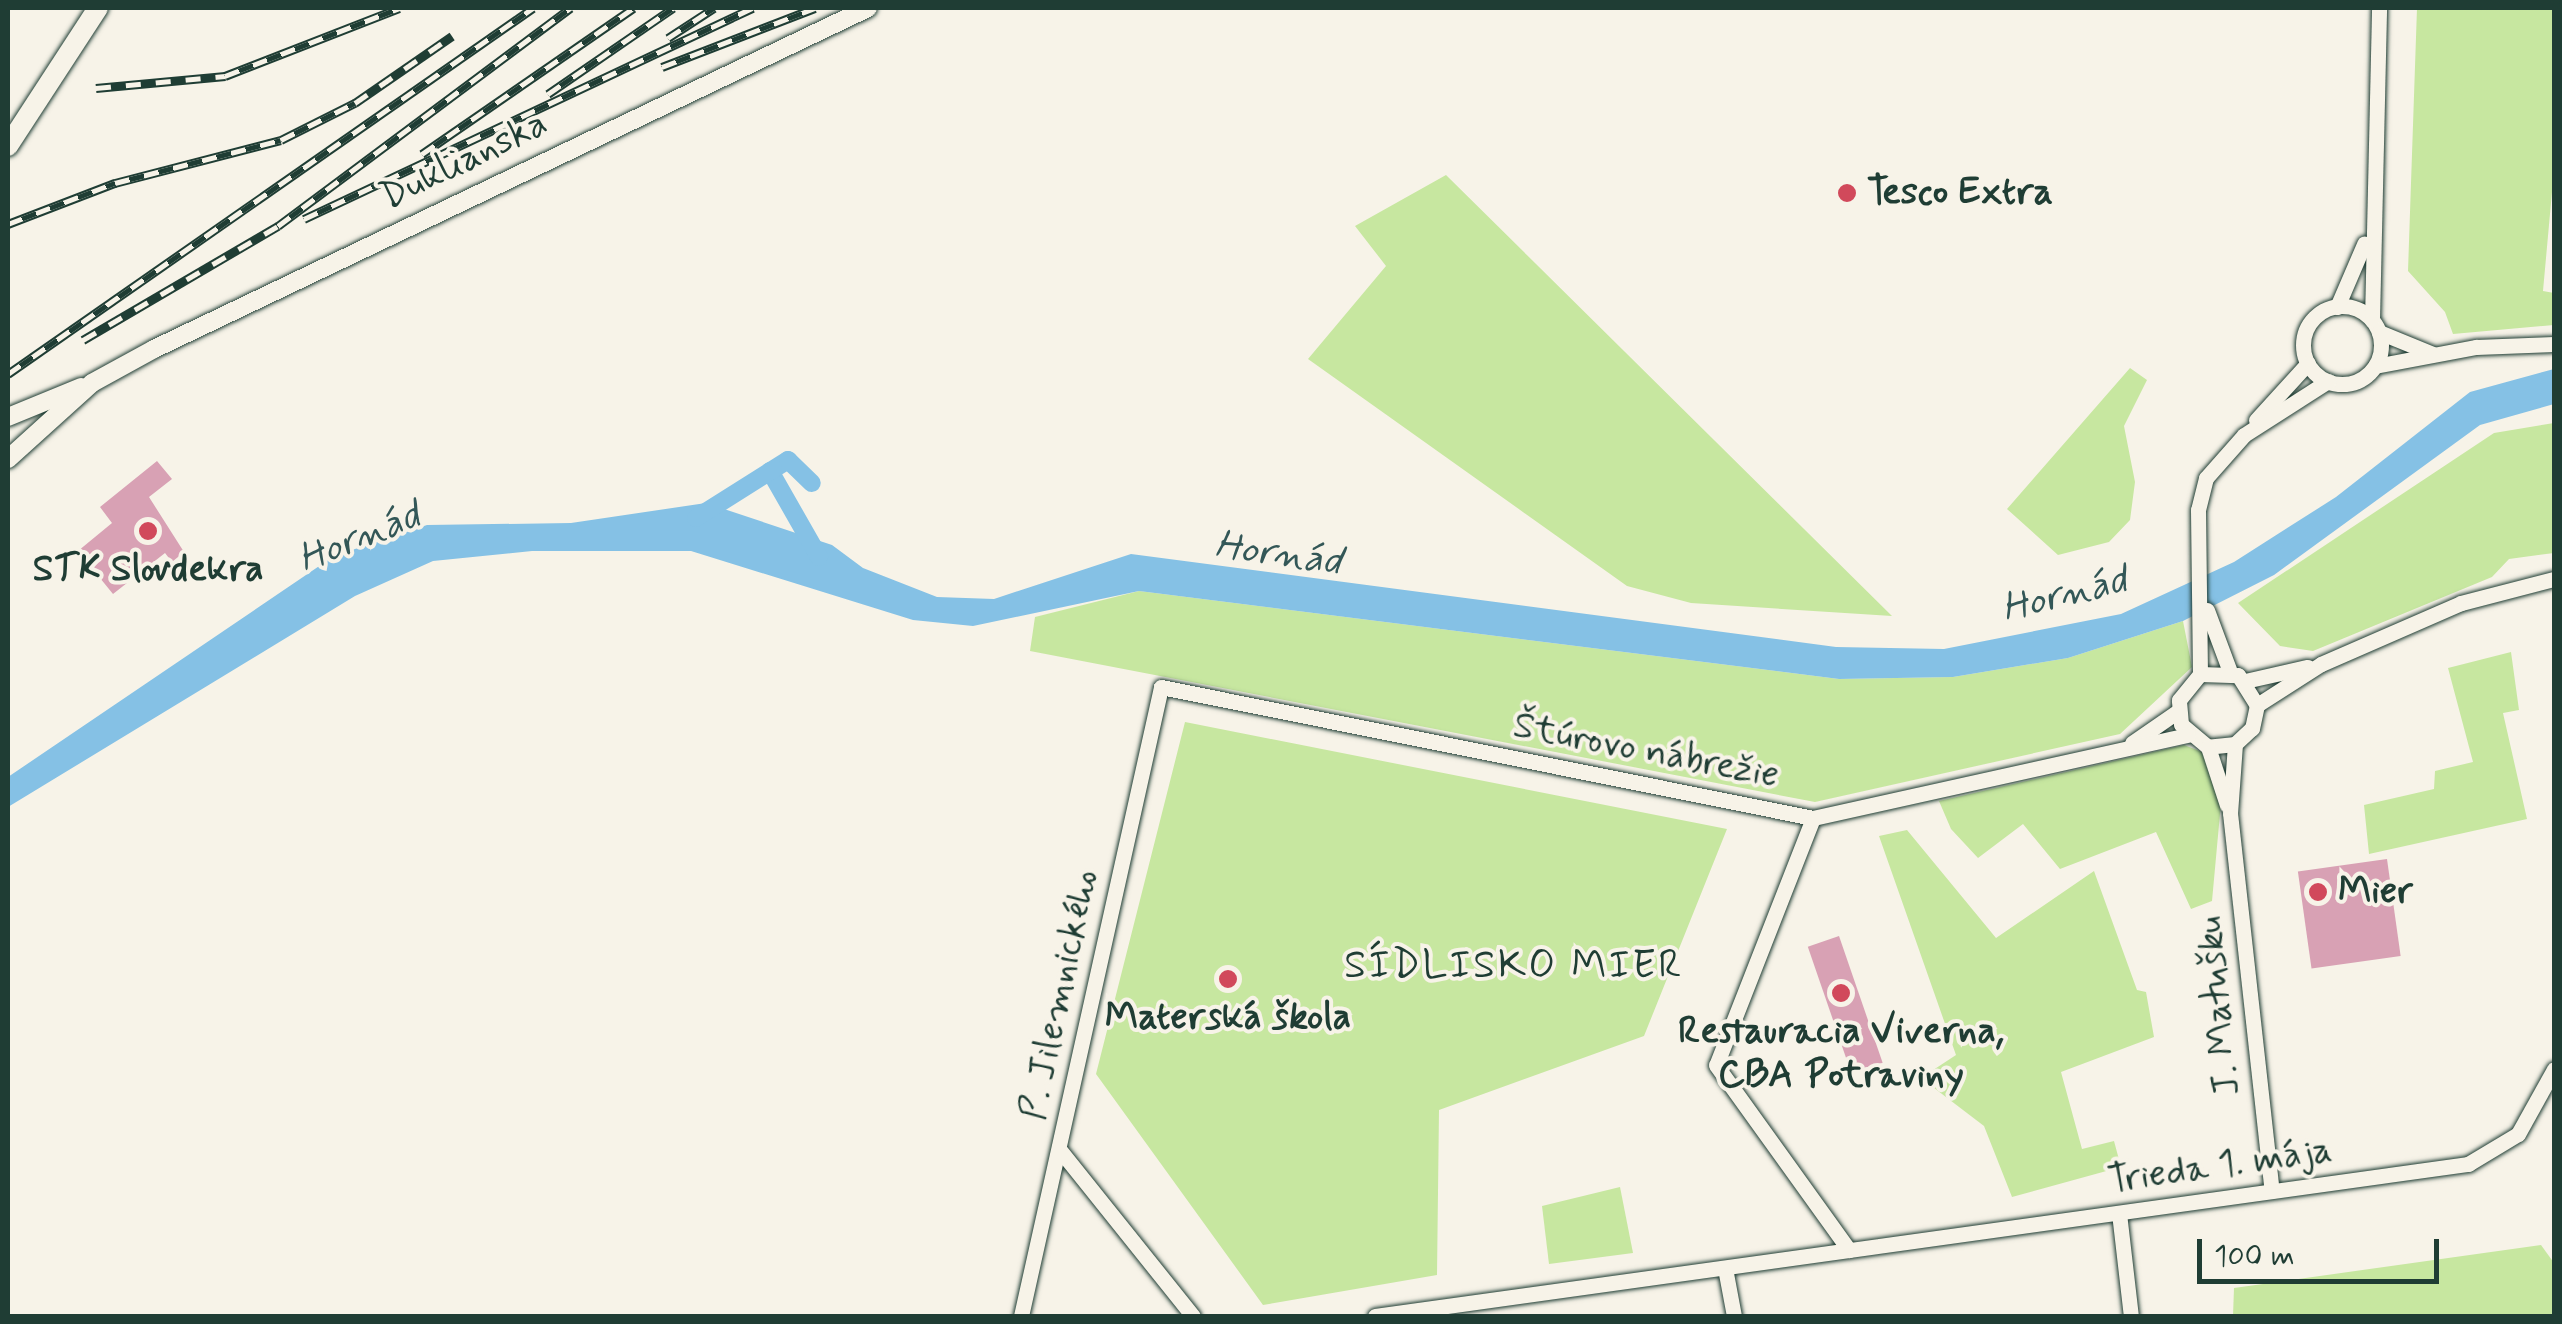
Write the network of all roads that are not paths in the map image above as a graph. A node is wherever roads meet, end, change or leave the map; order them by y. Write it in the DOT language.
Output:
graph roads {
  1 [pos="98,8"];
  2 [pos="868,8"];
  3 [pos="2379,8"];
  4 [pos="8,146"];
  5 [pos="2369,231"];
  6 [pos="2337,306"];
  7 [pos="2376,326"];
  8 [pos="2554,344"];
  9 [pos="2433,354"];
  10 [pos="2308,363"];
  11 [pos="2375,366"];
  12 [pos="2328,382"];
  13 [pos="92,384"];
  14 [pos="8,417"];
  15 [pos="2244,435"];
  16 [pos="8,459"];
  17 [pos="2554,579"];
  18 [pos="2209,638"];
  19 [pos="2321,664"];
  20 [pos="2230,672"];
  21 [pos="2200,674"];
  22 [pos="2245,681"];
  23 [pos="1161,686"];
  24 [pos="2256,704"];
  25 [pos="2178,711"];
  26 [pos="2188,736"];
  27 [pos="2235,744"];
  28 [pos="2208,747"];
  29 [pos="2118,751"];
  30 [pos="2230,813"];
  31 [pos="1814,818"];
  32 [pos="2554,1069"];
  33 [pos="1060,1149"];
  34 [pos="2272,1191"];
  35 [pos="2119,1213"];
  36 [pos="1849,1250"];
  37 [pos="1725,1268"];
  38 [pos="1021,1316"];
  39 [pos="1193,1316"];
  40 [pos="1375,1316"];
  41 [pos="1734,1316"];
  42 [pos="2131,1316"];
  1 -- 4 [label="main road"];
  2 -- 13 [label="street, Duklianska"];
  3 -- 5 [label="street"];
  5 -- 6 [label="street"];
  5 -- 7 [label="street"];
  6 -- 7 [label="street"];
  6 -- 10 [label="street"];
  7 -- 9 [label="street"];
  7 -- 11 [label="street"];
  8 -- 9 [label="street"];
  9 -- 11 [label="street"];
  10 -- 12 [label="street"];
  10 -- 15 [label="street"];
  11 -- 12 [label="street"];
  12 -- 15 [label="street"];
  13 -- 14 [label="street"];
  13 -- 16 [label="street"];
  15 -- 18 [label="street"];
  17 -- 19 [label="street"];
  18 -- 20 [label="street"];
  18 -- 21 [label="street"];
  19 -- 22 [label="street"];
  19 -- 24 [label="street"];
  20 -- 21 [label="street"];
  20 -- 22 [label="street"];
  21 -- 25 [label="street"];
  22 -- 24 [label="street"];
  23 -- 31 [label="street, Štúrovo nábrežie"];
  23 -- 33 [label="street, P. Jilemnického"];
  24 -- 27 [label="street"];
  25 -- 26 [label="street"];
  25 -- 29 [label="street"];
  26 -- 28 [label="street"];
  26 -- 29 [label="street, Štúrovo nábrežie"];
  27 -- 28 [label="street"];
  27 -- 30 [label="street"];
  28 -- 30 [label="street"];
  29 -- 31 [label="street, Štúrovo nábrežie"];
  30 -- 34 [label="street, J. Matušku"];
  31 -- 36 [label="street"];
  32 -- 34 [label="street, Trieda 1. mája"];
  33 -- 38 [label="street, P. Jilemnického"];
  33 -- 39 [label="street"];
  34 -- 35 [label="street, Trieda 1. mája"];
  35 -- 36 [label="street, Trieda 1. mája"];
  35 -- 42 [label="street"];
  36 -- 37 [label="street, Trieda 1. mája"];
  37 -- 40 [label="street, Trieda 1. mája"];
  37 -- 41 [label="street"];
}
